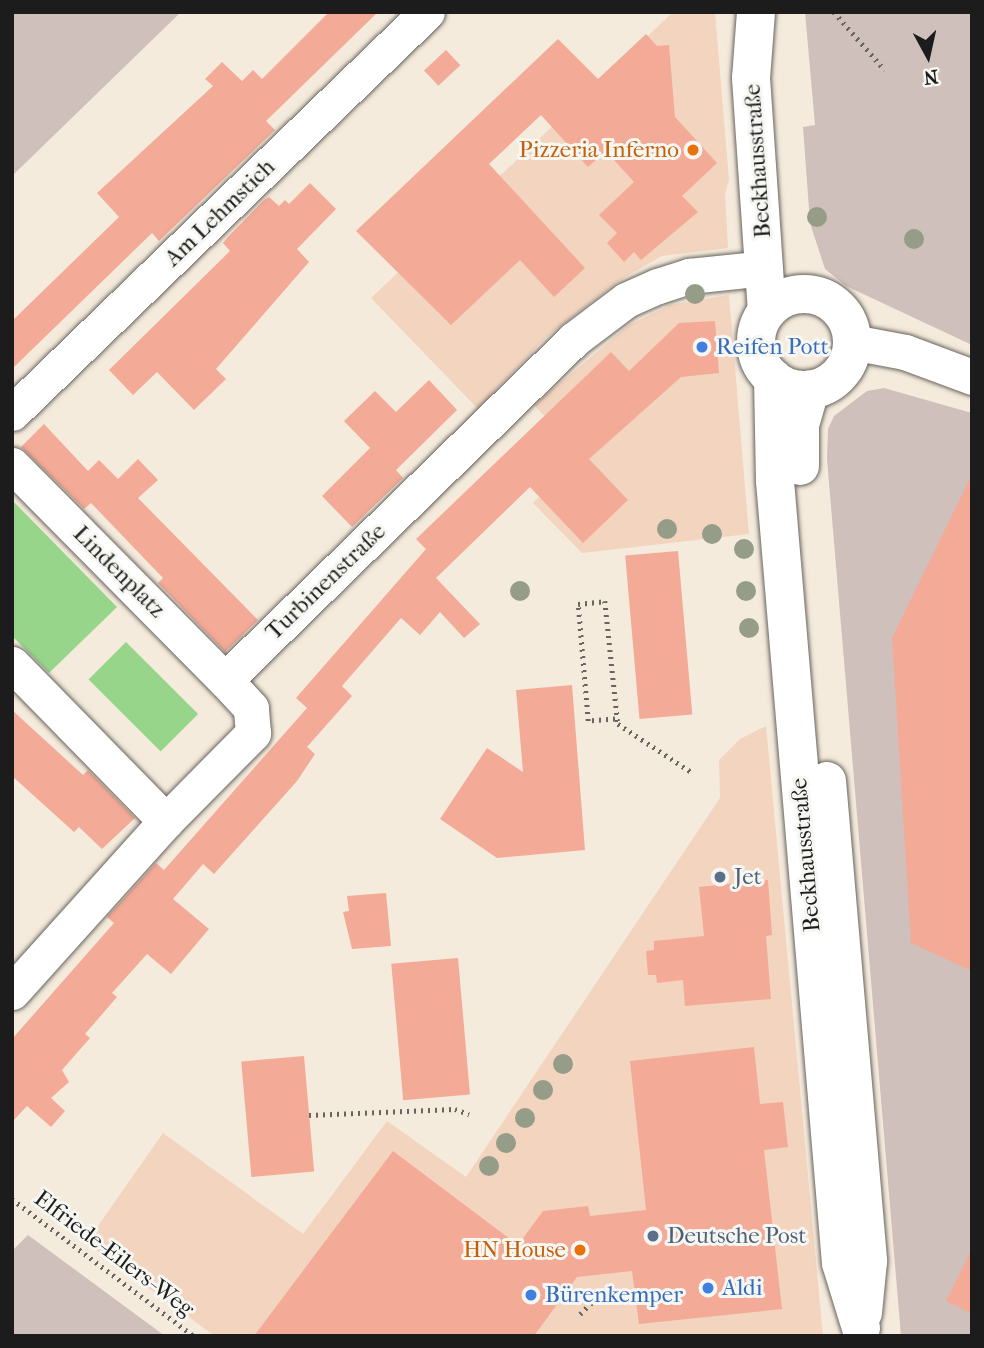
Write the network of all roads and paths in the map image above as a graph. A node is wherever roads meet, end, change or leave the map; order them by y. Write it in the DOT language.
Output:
graph roads {
  1 [pos="427,12"];
  2 [pos="758,12"];
  3 [pos="834,12"];
  4 [pos="885,70"];
  5 [pos="765,268"];
  6 [pos="801,293"];
  7 [pos="767,310"];
  8 [pos="852,342"];
  9 [pos="972,377"];
  10 [pos="773,378"];
  11 [pos="810,389"];
  12 [pos="12,413"];
  13 [pos="12,464"];
  14 [pos="12,664"];
  15 [pos="225,680"];
  16 [pos="615,719"];
  17 [pos="694,773"];
  18 [pos="166,821"];
  19 [pos="12,992"];
  20 [pos="469,1114"];
  21 [pos="309,1115"];
  22 [pos="12,1199"];
  23 [pos="652,1296"];
  24 [pos="580,1314"];
  25 [pos="862,1332"];
  26 [pos="194,1336"];
  1 -- 12 [label="street, Am Lehmstich"];
  2 -- 5 [label="main road, Beckhausstraße"];
  2 -- 6 [label="main road, Beckhausstraße"];
  3 -- 4 [label="path"];
  5 -- 7 [label="main road, Beckhausstraße"];
  5 -- 15 [label="street, Turbinenstraße"];
  6 -- 7 [label="main road"];
  6 -- 8 [label="main road"];
  7 -- 10 [label="main road"];
  8 -- 9 [label="street"];
  8 -- 11 [label="main road"];
  10 -- 11 [label="main road"];
  10 -- 25 [label="main road, Beckhausstraße"];
  11 -- 25 [label="main road, Beckhausstraße"];
  13 -- 15 [label="street, Lindenplatz"];
  14 -- 18 [label="street"];
  15 -- 18 [label="street"];
  16 -- 16 [label="path"];
  16 -- 17 [label="path"];
  18 -- 19 [label="street"];
  20 -- 21 [label="path"];
  22 -- 26 [label="path, Elfriede-Eilers-Weg"];
  23 -- 24 [label="path"];
}
